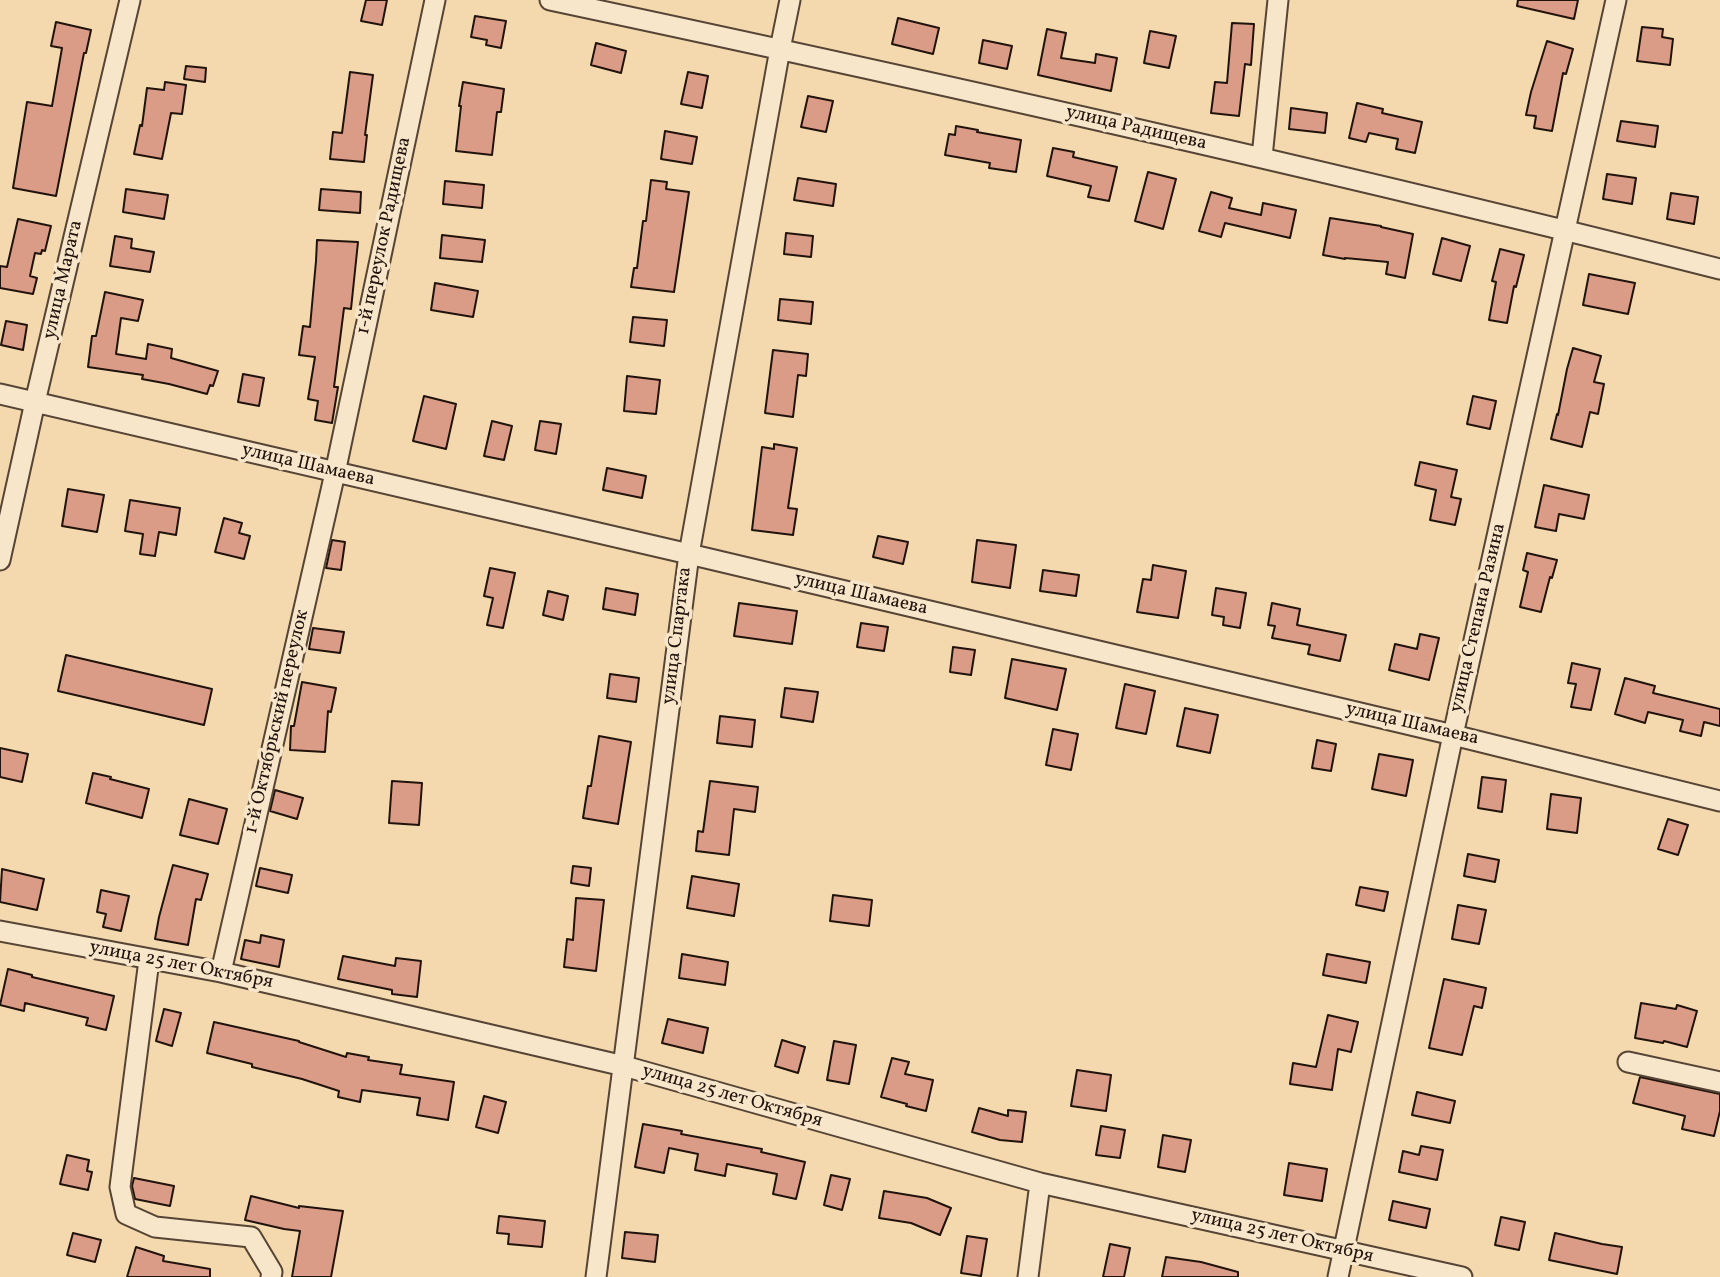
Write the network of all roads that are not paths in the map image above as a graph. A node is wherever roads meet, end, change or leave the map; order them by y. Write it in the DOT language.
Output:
graph roads {
  1 [pos="130,0"];
  2 [pos="435,0"];
  3 [pos="550,0"];
  4 [pos="790,0"];
  5 [pos="1278,0"];
  6 [pos="1616,0"];
  7 [pos="780,49"];
  8 [pos="1262,157"];
  9 [pos="1565,230"];
  10 [pos="1720,269"];
  11 [pos="0,394"];
  12 [pos="35,401"];
  13 [pos="335,472"];
  14 [pos="689,554"];
  15 [pos="0,560"];
  16 [pos="1453,735"];
  17 [pos="1720,801"];
  18 [pos="0,931"];
  19 [pos="149,960"];
  20 [pos="221,972"];
  21 [pos="1628,1062"];
  22 [pos="624,1066"];
  23 [pos="1720,1082"];
  24 [pos="1040,1183"];
  25 [pos="1343,1251"];
  26 [pos="271,1277"];
  27 [pos="596,1277"];
  28 [pos="1028,1277"];
  29 [pos="1338,1277"];
  30 [pos="1462,1277"];
  1 -- 12 [label="street, улица Марата"];
  2 -- 13 [label="street, 1-й переулок Радищева"];
  3 -- 7 [label="street, улица Радищева"];
  4 -- 7 [label="street, улица Спартака"];
  5 -- 8 [label="street"];
  6 -- 9 [label="street, улица Степана Разина"];
  7 -- 8 [label="street, улица Радищева"];
  7 -- 14 [label="street, улица Спартака"];
  8 -- 9 [label="street, улица Радищева"];
  9 -- 10 [label="street, улица Радищева"];
  9 -- 16 [label="street, улица Степана Разина"];
  11 -- 12 [label="street, улица Шамаева"];
  12 -- 13 [label="street, улица Шамаева"];
  12 -- 15 [label="street, улица Марата"];
  13 -- 14 [label="street, улица Шамаева"];
  13 -- 20 [label="street, 1-й Октябрьский переулок"];
  14 -- 16 [label="street, улица Шамаева"];
  14 -- 22 [label="street, улица Спартака"];
  16 -- 17 [label="street, улица Шамаева"];
  16 -- 25 [label="street, улица Степана Разина"];
  18 -- 19 [label="street, улица 25 лет Октября"];
  19 -- 20 [label="street, улица 25 лет Октября"];
  19 -- 26 [label="street"];
  20 -- 22 [label="street, улица 25 лет Октября"];
  21 -- 23 [label="street"];
  22 -- 24 [label="street, улица 25 лет Октября"];
  22 -- 27 [label="street, улица Спартака"];
  24 -- 25 [label="street, улица 25 лет Октября"];
  24 -- 28 [label="street"];
  25 -- 29 [label="street, улица Степана Разина"];
  25 -- 30 [label="street, улица 25 лет Октября"];
}
